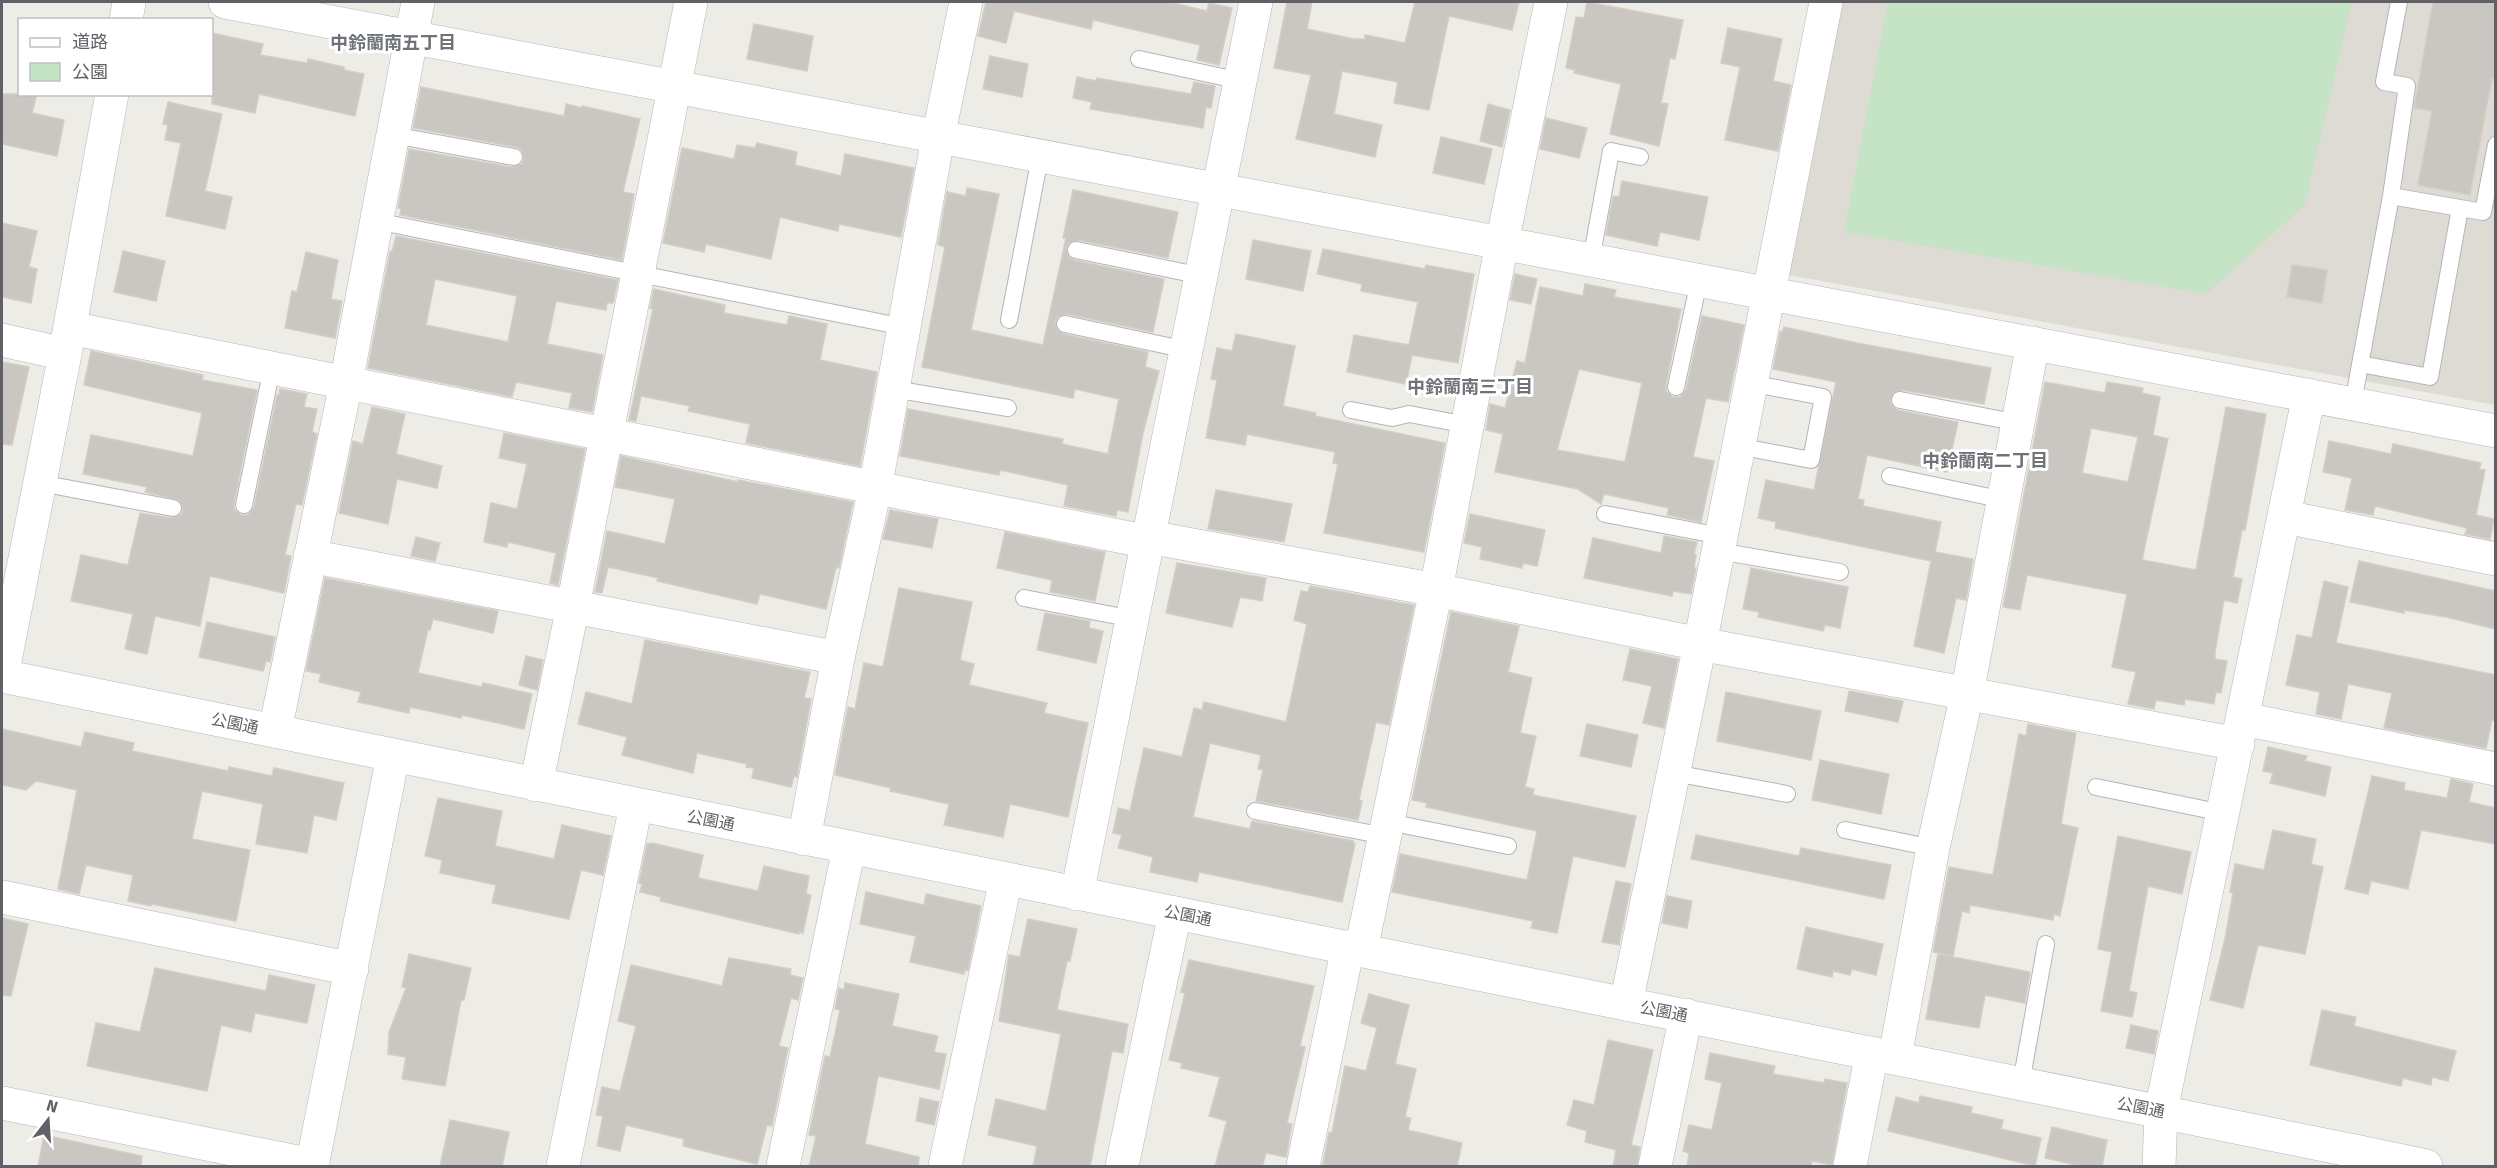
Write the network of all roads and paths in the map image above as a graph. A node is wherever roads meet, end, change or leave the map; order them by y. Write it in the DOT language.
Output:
graph roads {
  1 [pos="129,2"];
  2 [pos="225,2"];
  3 [pos="418,2"];
  4 [pos="691,2"];
  5 [pos="966,2"];
  6 [pos="1257,2"];
  7 [pos="1551,2"];
  8 [pos="1826,2"];
  9 [pos="2399,2"];
  10 [pos="126,18"];
  11 [pos="411,37"];
  12 [pos="1139,59"];
  13 [pos="1241,81"];
  14 [pos="675,88"];
  15 [pos="112,96"];
  16 [pos="393,135"];
  17 [pos="938,138"];
  18 [pos="2496,145"];
  19 [pos="514,157"];
  20 [pos="1040,157"];
  21 [pos="1640,158"];
  22 [pos="1220,191"];
  23 [pos="2391,196"];
  24 [pos="2460,208"];
  25 [pos="376,221"];
  26 [pos="1502,243"];
  27 [pos="1076,250"];
  28 [pos="1591,260"];
  29 [pos="638,273"];
  30 [pos="1202,276"];
  31 [pos="1699,280"];
  32 [pos="1767,293"];
  33 [pos="1010,320"];
  34 [pos="1065,324"];
  35 [pos="904,327"];
  36 [pos="2,340"];
  37 [pos="68,341"];
  38 [pos="2033,343"];
  39 [pos="1187,350"];
  40 [pos="2360,364"];
  41 [pos="272,368"];
  42 [pos="345,383"];
  43 [pos="1750,383"];
  44 [pos="1676,387"];
  45 [pos="893,388"];
  46 [pos="2309,395"];
  47 [pos="1900,400"];
  48 [pos="2353,404"];
  49 [pos="1008,408"];
  50 [pos="1351,410"];
  51 [pos="2019,423"];
  52 [pos="1467,425"];
  53 [pos="2496,431"];
  54 [pos="607,434"];
  55 [pos="1738,446"];
  56 [pos="1890,476"];
  57 [pos="40,483"];
  58 [pos="874,489"];
  59 [pos="2004,500"];
  60 [pos="244,505"];
  61 [pos="173,508"];
  62 [pos="1605,514"];
  63 [pos="2285,517"];
  64 [pos="1149,539"];
  65 [pos="1720,543"];
  66 [pos="310,556"];
  67 [pos="2496,559"];
  68 [pos="1840,572"];
  69 [pos="1436,590"];
  70 [pos="1024,598"];
  71 [pos="573,606"];
  72 [pos="1133,619"];
  73 [pos="1700,644"];
  74 [pos="838,658"];
  75 [pos="2,676"];
  76 [pos="1966,694"];
  77 [pos="275,731"];
  78 [pos="2240,731"];
  79 [pos="393,756"];
  80 [pos="2496,769"];
  81 [pos="1674,773"];
  82 [pos="536,785"];
  83 [pos="2096,787"];
  84 [pos="1787,794"];
  85 [pos="636,805"];
  86 [pos="1255,811"];
  87 [pos="2223,813"];
  88 [pos="1386,829"];
  89 [pos="1845,830"];
  90 [pos="804,838"];
  91 [pos="1508,846"];
  92 [pos="849,848"];
  93 [pos="1933,848"];
  94 [pos="1006,879"];
  95 [pos="1077,894"];
  96 [pos="2,897"];
  97 [pos="1175,913"];
  98 [pos="2046,944"];
  99 [pos="1354,949"];
  100 [pos="352,969"];
  101 [pos="1626,1004"];
  102 [pos="1686,1015"];
  103 [pos="1883,1055"];
  104 [pos="2021,1083"];
  105 [pos="2,1103"];
  106 [pos="2161,1111"];
  107 [pos="2358,1159"];
  108 [pos="312,1166"];
  109 [pos="563,1167"];
  110 [pos="783,1167"];
  111 [pos="945,1167"];
  112 [pos="1122,1167"];
  113 [pos="1303,1167"];
  114 [pos="1655,1167"];
  115 [pos="1850,1167"];
  116 [pos="2159,1167"];
  117 [pos="2427,1167"];
  1 -- 10 [label="street"];
  2 -- 11 [label="street"];
  3 -- 11 [label="street"];
  4 -- 14 [label="street"];
  5 -- 17 [label="street"];
  6 -- 13 [label="street"];
  7 -- 26 [label="street"];
  8 -- 32 [label="street"];
  9 -- 23 [label="lane"];
  11 -- 14 [label="street"];
  11 -- 16 [label="street"];
  12 -- 13 [label="lane"];
  13 -- 22 [label="street"];
  14 -- 17 [label="street"];
  14 -- 29 [label="street"];
  15 -- 37 [label="street"];
  16 -- 19 [label="lane"];
  16 -- 25 [label="street"];
  17 -- 20 [label="street"];
  17 -- 35 [label="street"];
  18 -- 24 [label="lane"];
  20 -- 22 [label="street"];
  20 -- 33 [label="lane"];
  21 -- 28 [label="lane"];
  22 -- 26 [label="street"];
  22 -- 30 [label="street"];
  23 -- 24 [label="lane"];
  23 -- 40 [label="lane"];
  24 -- 40 [label="lane"];
  25 -- 29 [label="lane"];
  25 -- 42 [label="street"];
  26 -- 28 [label="street"];
  26 -- 52 [label="street"];
  27 -- 30 [label="lane"];
  28 -- 31 [label="street"];
  29 -- 35 [label="lane"];
  29 -- 54 [label="street"];
  30 -- 39 [label="street"];
  31 -- 32 [label="street"];
  31 -- 44 [label="lane"];
  32 -- 38 [label="street"];
  32 -- 43 [label="street"];
  34 -- 39 [label="lane"];
  35 -- 45 [label="street"];
  36 -- 37 [label="street"];
  37 -- 41 [label="street"];
  37 -- 57 [label="street"];
  38 -- 46 [label="street"];
  38 -- 51 [label="street"];
  39 -- 64 [label="street"];
  40 -- 48 [label="lane"];
  41 -- 42 [label="street"];
  41 -- 60 [label="lane"];
  42 -- 54 [label="street"];
  42 -- 66 [label="street"];
  43 -- 55 [label="street"];
  43 -- 55 [label="lane"];
  45 -- 49 [label="lane"];
  45 -- 58 [label="street"];
  46 -- 48 [label="street"];
  46 -- 63 [label="street"];
  47 -- 51 [label="lane"];
  48 -- 53 [label="street"];
  50 -- 52 [label="lane"];
  51 -- 59 [label="street"];
  52 -- 69 [label="street"];
  54 -- 58 [label="street"];
  54 -- 71 [label="street"];
  55 -- 65 [label="street"];
  56 -- 59 [label="lane"];
  57 -- 61 [label="lane"];
  57 -- 75 [label="street"];
  58 -- 64 [label="street"];
  58 -- 74 [label="street"];
  59 -- 76 [label="street"];
  62 -- 65 [label="lane"];
  63 -- 67 [label="street"];
  63 -- 78 [label="street"];
  64 -- 69 [label="street"];
  64 -- 72 [label="street"];
  65 -- 68 [label="lane"];
  65 -- 73 [label="street"];
  66 -- 71 [label="street"];
  66 -- 77 [label="street"];
  69 -- 73 [label="street"];
  69 -- 88 [label="street"];
  70 -- 72 [label="lane"];
  71 -- 74 [label="street"];
  71 -- 82 [label="street"];
  72 -- 95 [label="street"];
  73 -- 76 [label="street"];
  73 -- 81 [label="street"];
  74 -- 90 [label="street"];
  75 -- 77 [label="street, 公園通"];
  76 -- 78 [label="street"];
  76 -- 93 [label="street"];
  77 -- 79 [label="street, 公園通"];
  78 -- 80 [label="street"];
  78 -- 87 [label="street"];
  79 -- 82 [label="street, 公園通"];
  79 -- 100 [label="street"];
  81 -- 84 [label="lane"];
  81 -- 101 [label="street"];
  82 -- 85 [label="street, 公園通"];
  83 -- 87 [label="lane"];
  85 -- 90 [label="street, 公園通"];
  85 -- 109 [label="street"];
  86 -- 88 [label="lane"];
  87 -- 106 [label="street"];
  88 -- 91 [label="lane"];
  88 -- 99 [label="street"];
  89 -- 93 [label="lane"];
  90 -- 92 [label="street, 公園通"];
  92 -- 94 [label="street, 公園通"];
  92 -- 110 [label="street"];
  93 -- 103 [label="street"];
  94 -- 95 [label="street, 公園通"];
  94 -- 111 [label="street"];
  95 -- 97 [label="street, 公園通"];
  96 -- 100 [label="street"];
  97 -- 99 [label="street, 公園通"];
  97 -- 112 [label="street"];
  98 -- 104 [label="lane"];
  99 -- 101 [label="street, 公園通"];
  99 -- 113 [label="street"];
  100 -- 108 [label="street"];
  101 -- 102 [label="street, 公園通"];
  102 -- 103 [label="street, 公園通"];
  102 -- 114 [label="street"];
  103 -- 104 [label="street, 公園通"];
  103 -- 115 [label="street"];
  104 -- 106 [label="street, 公園通"];
  105 -- 108 [label="street"];
  106 -- 107 [label="street, 公園通"];
  106 -- 116 [label="street"];
  107 -- 117 [label="street, 公園通"];
}
